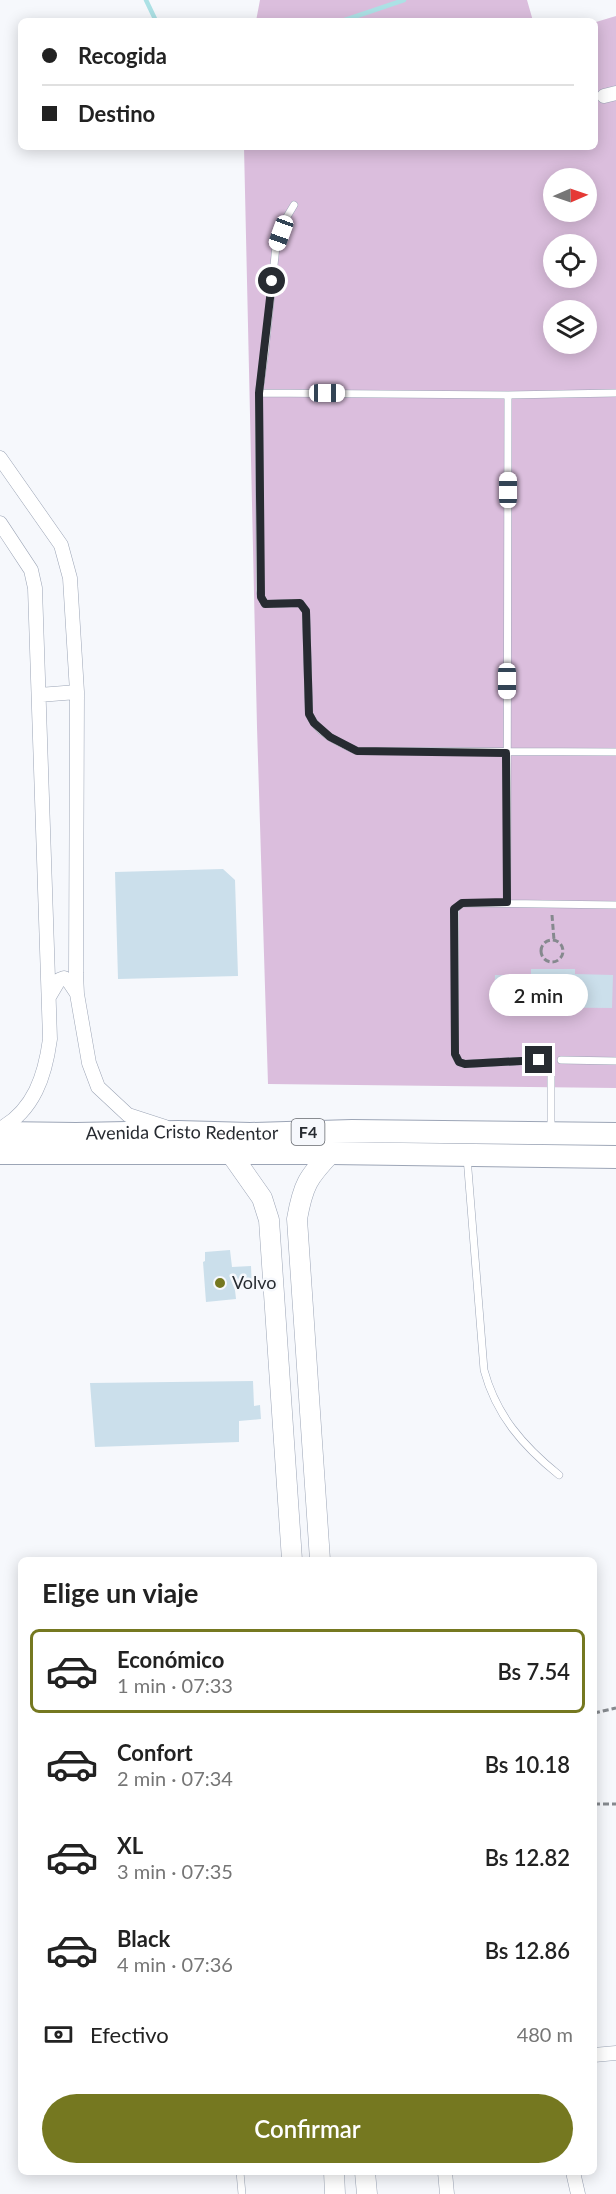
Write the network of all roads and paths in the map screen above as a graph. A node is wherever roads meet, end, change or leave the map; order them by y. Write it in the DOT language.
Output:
graph roads {
  1 [pos="294,205"];
  2 [pos="259,393"];
  3 [pos="616,393"];
  4 [pos="508,395"];
  5 [pos="0,458"];
  6 [pos="0,523"];
  7 [pos="77,692"];
  8 [pos="39,695"];
  9 [pos="616,752"];
  10 [pos="506,753"];
  11 [pos="507,902"];
  12 [pos="551,903"];
  13 [pos="616,905"];
  14 [pos="554,940"];
  15 [pos="75,946"];
  16 [pos="48,948"];
  17 [pos="77,994"];
  18 [pos="49,997"];
  19 [pos="539,1060"];
  20 [pos="561,1060"];
  21 [pos="616,1061"];
  22 [pos="551,1064"];
  23 [pos="0,1131"];
  24 [pos="178,1132"];
  25 [pos="551,1134"];
  26 [pos="616,1134"];
  27 [pos="0,1153"];
  28 [pos="331,1153"];
  29 [pos="231,1154"];
  30 [pos="467,1155"];
  31 [pos="616,1157"];
  32 [pos="297,1219"];
  33 [pos="269,1220"];
  34 [pos="559,1475"];
  35 [pos="292,1557"];
  36 [pos="320,1557"];
  37 [pos="616,1708"];
  38 [pos="597,1712"];
  39 [pos="597,1804"];
  40 [pos="616,1804"];
  41 [pos="616,2054"];
  42 [pos="597,2055"];
  43 [pos="240,2175"];
  44 [pos="334,2175"];
  45 [pos="365,2175"];
  46 [pos="445,2175"];
  47 [pos="574,2175"];
  48 [pos="242,2194"];
  49 [pos="335,2194"];
  50 [pos="367,2194"];
  51 [pos="447,2194"];
  52 [pos="578,2194"];
  1 -- 2 [label="lane"];
  2 -- 4 [label="lane"];
  2 -- 10 [label="lane"];
  3 -- 4 [label="lane"];
  4 -- 10 [label="lane"];
  5 -- 7 [label="street"];
  6 -- 8 [label="street"];
  7 -- 8 [label="street"];
  7 -- 15 [label="street"];
  8 -- 16 [label="street"];
  9 -- 10 [label="lane"];
  10 -- 11 [label="lane"];
  11 -- 12 [label="lane"];
  11 -- 19 [label="lane"];
  12 -- 13 [label="lane"];
  12 -- 14 [label="path"];
  14 -- 14 [label="path"];
  15 -- 16 [label="street"];
  15 -- 17 [label="street"];
  16 -- 18 [label="street"];
  17 -- 18 [label="street"];
  17 -- 24 [label="street"];
  18 -- 23 [label="street"];
  20 -- 21 [label="lane"];
  22 -- 25 [label="lane"];
  23 -- 24 [label="highway, Avenida Cristo Redentor / F4"];
  24 -- 25 [label="highway, Avenida Cristo Redentor / F4"];
  25 -- 26 [label="highway, Avenida Cristo Redentor / F4"];
  27 -- 29 [label="highway, Avenida Cristo Redentor / F4"];
  28 -- 29 [label="highway, Avenida Cristo Redentor / F4"];
  28 -- 30 [label="highway, Avenida Cristo Redentor / F4"];
  28 -- 32 [label="main road"];
  29 -- 33 [label="main road"];
  30 -- 31 [label="highway, Avenida Cristo Redentor / F4"];
  30 -- 34 [label="lane"];
  32 -- 33 [label="main road"];
  32 -- 36 [label="main road"];
  33 -- 35 [label="main road"];
  37 -- 38 [label="path"];
  39 -- 40 [label="path"];
  41 -- 42 [label="street"];
  43 -- 48 [label="lane"];
  44 -- 49 [label="main road"];
  45 -- 50 [label="main road"];
  46 -- 51 [label="street"];
  47 -- 52 [label="street"];
}
